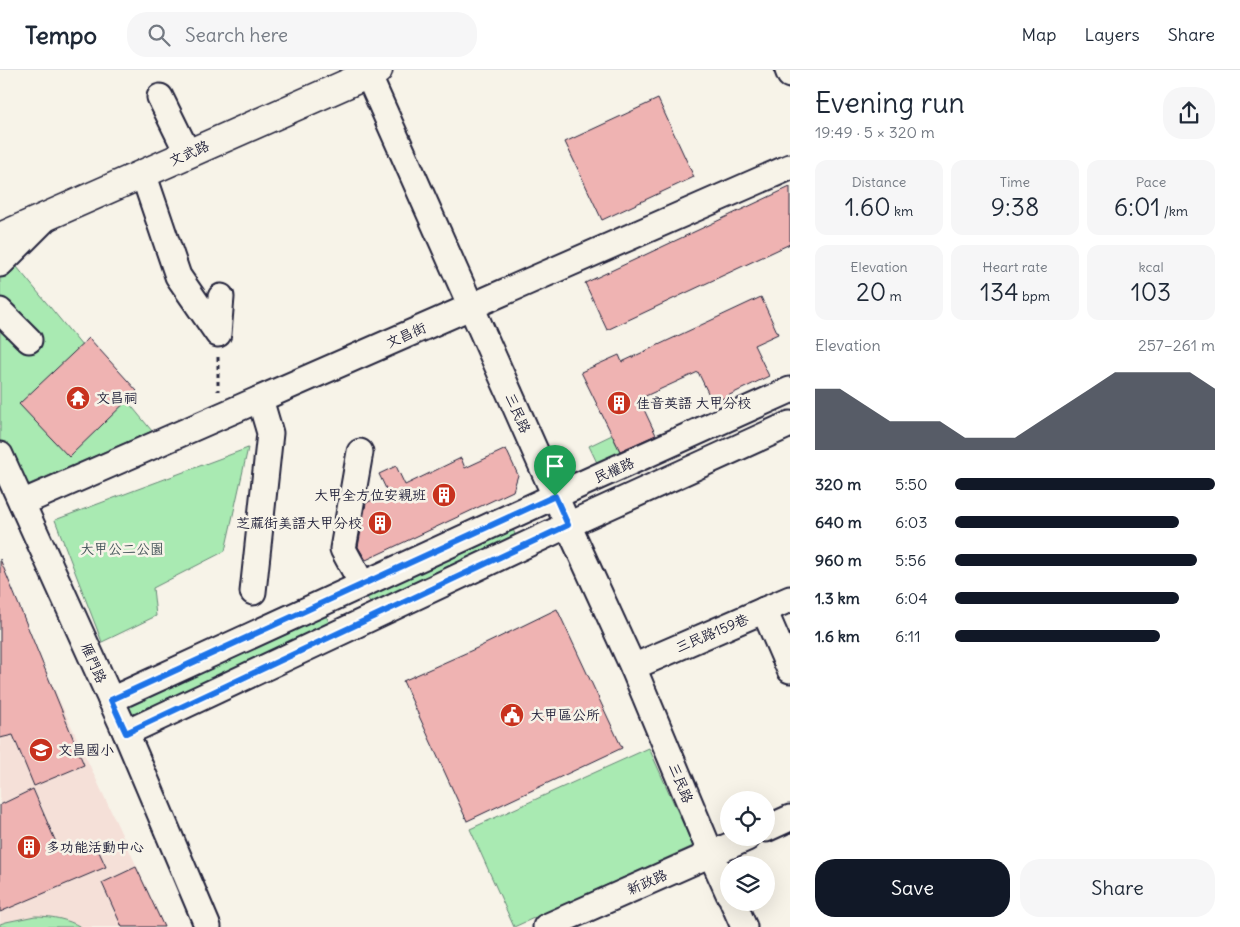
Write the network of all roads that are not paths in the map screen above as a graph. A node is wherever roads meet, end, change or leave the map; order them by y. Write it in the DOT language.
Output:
graph roads {
  1 [pos="788,70"];
  2 [pos="371,72"];
  3 [pos="790,75"];
  4 [pos="160,97"];
  5 [pos="188,154"];
  6 [pos="790,166"];
  7 [pos="143,174"];
  8 [pos="50,215"];
  9 [pos="0,237"];
  10 [pos="0,264"];
  11 [pos="221,297"];
  12 [pos="471,306"];
  13 [pos="0,311"];
  14 [pos="29,340"];
  15 [pos="790,390"];
  16 [pos="260,399"];
  17 [pos="790,424"];
  18 [pos="360,452"];
  19 [pos="0,455"];
  20 [pos="555,496"];
  21 [pos="22,503"];
  22 [pos="568,525"];
  23 [pos="347,591"];
  24 [pos="253,592"];
  25 [pos="790,599"];
  26 [pos="764,610"];
  27 [pos="355,625"];
  28 [pos="634,667"];
  29 [pos="790,670"];
  30 [pos="111,700"];
  31 [pos="126,733"];
  32 [pos="790,818"];
  33 [pos="775,825"];
  34 [pos="730,846"];
  35 [pos="711,854"];
  36 [pos="720,874"];
  37 [pos="737,911"];
  38 [pos="208,927"];
  39 [pos="546,927"];
  40 [pos="744,927"];
  1 -- 3 [label="street"];
  2 -- 5 [label="main road, 文武路"];
  2 -- 12 [label="street, 三民路"];
  4 -- 5 [label="street"];
  5 -- 7 [label="main road, 文武路"];
  6 -- 12 [label="street, 文昌街"];
  7 -- 8 [label="main road, 文武路"];
  7 -- 11 [label="street"];
  8 -- 9 [label="main road, 文武路"];
  8 -- 10 [label="street"];
  12 -- 16 [label="street, 文昌街"];
  12 -- 20 [label="street, 三民路"];
  13 -- 14 [label="street"];
  15 -- 20 [label="street, 民權路"];
  16 -- 21 [label="street, 文昌街"];
  16 -- 24 [label="street"];
  17 -- 22 [label="street"];
  18 -- 23 [label="street"];
  19 -- 21 [label="street, 雁門路"];
  20 -- 22 [label="street, 三民路"];
  20 -- 23 [label="street, 民權路"];
  21 -- 30 [label="street, 雁門路"];
  22 -- 27 [label="street"];
  22 -- 28 [label="street, 三民路"];
  23 -- 27 [label="street"];
  23 -- 30 [label="street, 民權路"];
  25 -- 26 [label="street, 三民路159巷"];
  26 -- 28 [label="street, 三民路159巷"];
  26 -- 29 [label="street"];
  27 -- 31 [label="street"];
  28 -- 35 [label="street, 三民路"];
  30 -- 31 [label="street, 雁門路"];
  31 -- 38 [label="street, 雁門路"];
  32 -- 33 [label="street"];
  34 -- 35 [label="street, 新政路"];
  35 -- 36 [label="street, 三民路"];
  35 -- 39 [label="street, 新政路"];
  37 -- 40 [label="street"];
}
